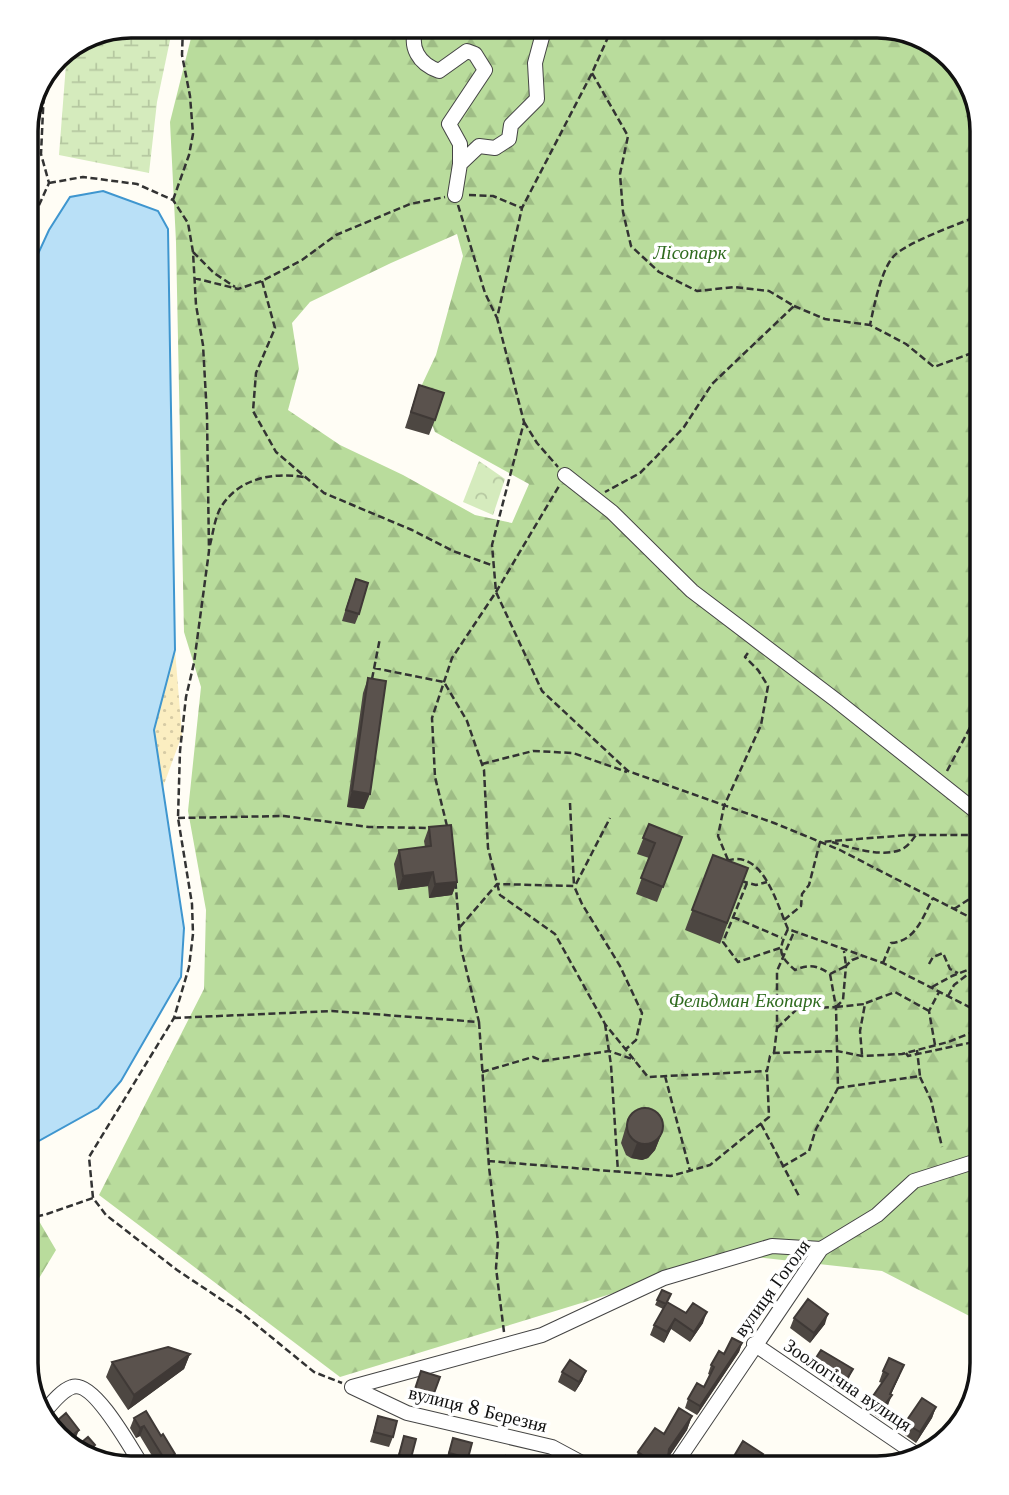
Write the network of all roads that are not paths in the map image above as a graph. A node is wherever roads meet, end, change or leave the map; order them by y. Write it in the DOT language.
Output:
graph roads {
  1 [pos="413,39"];
  2 [pos="541,39"];
  3 [pos="460,164"];
  4 [pos="455,195"];
  5 [pos="565,475"];
  6 [pos="970,807"];
  7 [pos="970,1163"];
  8 [pos="821,1249"];
  9 [pos="754,1345"];
  10 [pos="50,1407"];
  11 [pos="910,1450"];
  12 [pos="136,1456"];
  13 [pos="569,1456"];
  14 [pos="681,1456"];
  1 -- 3 [label="street"];
  2 -- 3 [label="street"];
  3 -- 4 [label="street"];
  5 -- 6 [label="street"];
  7 -- 8 [label="street, вулиця Гоголя"];
  8 -- 9 [label="street, вулиця Гоголя"];
  8 -- 13 [label="street, вулиця 8 Березня"];
  9 -- 11 [label="street, Зоологічна вулиця"];
  9 -- 14 [label="street, вулиця Гоголя"];
  10 -- 12 [label="street"];
}
